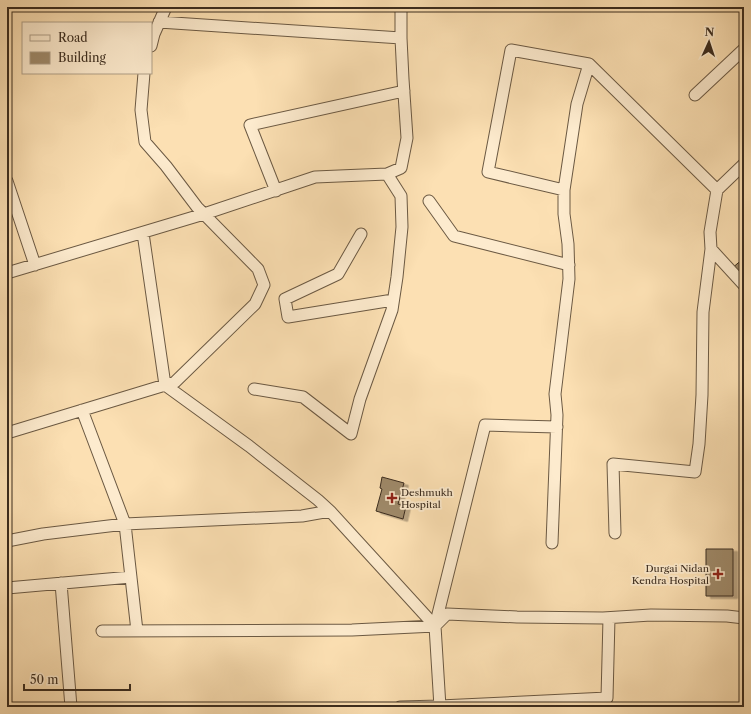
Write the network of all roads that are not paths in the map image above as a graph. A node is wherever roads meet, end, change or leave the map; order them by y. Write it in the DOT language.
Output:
graph roads {
  1 [pos="166,7"];
  2 [pos="401,7"];
  3 [pos="159,22"];
  4 [pos="400,38"];
  5 [pos="152,43"];
  6 [pos="744,49"];
  7 [pos="589,64"];
  8 [pos="144,74"];
  9 [pos="404,91"];
  10 [pos="696,95"];
  11 [pos="744,164"];
  12 [pos="387,174"];
  13 [pos="7,181"];
  14 [pos="564,190"];
  15 [pos="717,190"];
  16 [pos="276,191"];
  17 [pos="429,201"];
  18 [pos="204,214"];
  19 [pos="143,233"];
  20 [pos="361,234"];
  21 [pos="711,249"];
  22 [pos="35,265"];
  23 [pos="568,265"];
  24 [pos="7,273"];
  25 [pos="744,285"];
  26 [pos="393,300"];
  27 [pos="164,385"];
  28 [pos="254,389"];
  29 [pos="82,410"];
  30 [pos="557,427"];
  31 [pos="7,433"];
  32 [pos="330,511"];
  33 [pos="125,524"];
  34 [pos="615,533"];
  35 [pos="7,542"];
  36 [pos="552,543"];
  37 [pos="131,577"];
  38 [pos="61,583"];
  39 [pos="7,588"];
  40 [pos="609,618"];
  41 [pos="744,618"];
  42 [pos="435,626"];
  43 [pos="102,631"];
  44 [pos="137,631"];
  45 [pos="71,707"];
  46 [pos="400,707"];
  47 [pos="440,707"];
  1 -- 3 [label="street"];
  2 -- 4 [label="street"];
  3 -- 4 [label="street"];
  3 -- 5 [label="street"];
  4 -- 9 [label="street"];
  6 -- 10 [label="street"];
  7 -- 14 [label="street"];
  7 -- 14 [label="street"];
  7 -- 15 [label="street"];
  8 -- 18 [label="street"];
  9 -- 12 [label="street"];
  9 -- 16 [label="street"];
  11 -- 15 [label="street"];
  12 -- 16 [label="street"];
  12 -- 26 [label="street"];
  13 -- 22 [label="street"];
  14 -- 23 [label="street"];
  15 -- 21 [label="street"];
  16 -- 18 [label="street"];
  17 -- 23 [label="street"];
  18 -- 19 [label="street"];
  18 -- 27 [label="street"];
  19 -- 22 [label="street"];
  19 -- 27 [label="street"];
  20 -- 26 [label="street"];
  21 -- 25 [label="street"];
  21 -- 34 [label="street"];
  22 -- 24 [label="street"];
  23 -- 30 [label="street"];
  26 -- 28 [label="street"];
  27 -- 29 [label="street"];
  27 -- 32 [label="street"];
  29 -- 31 [label="street"];
  29 -- 33 [label="street"];
  30 -- 36 [label="street"];
  30 -- 42 [label="street"];
  32 -- 33 [label="street"];
  32 -- 42 [label="street"];
  33 -- 35 [label="street"];
  33 -- 37 [label="street"];
  37 -- 38 [label="street"];
  37 -- 44 [label="street"];
  38 -- 39 [label="street"];
  38 -- 45 [label="street"];
  40 -- 41 [label="street"];
  40 -- 42 [label="street"];
  40 -- 47 [label="street"];
  42 -- 44 [label="street"];
  42 -- 47 [label="street"];
  43 -- 44 [label="street"];
  46 -- 47 [label="street"];
}
